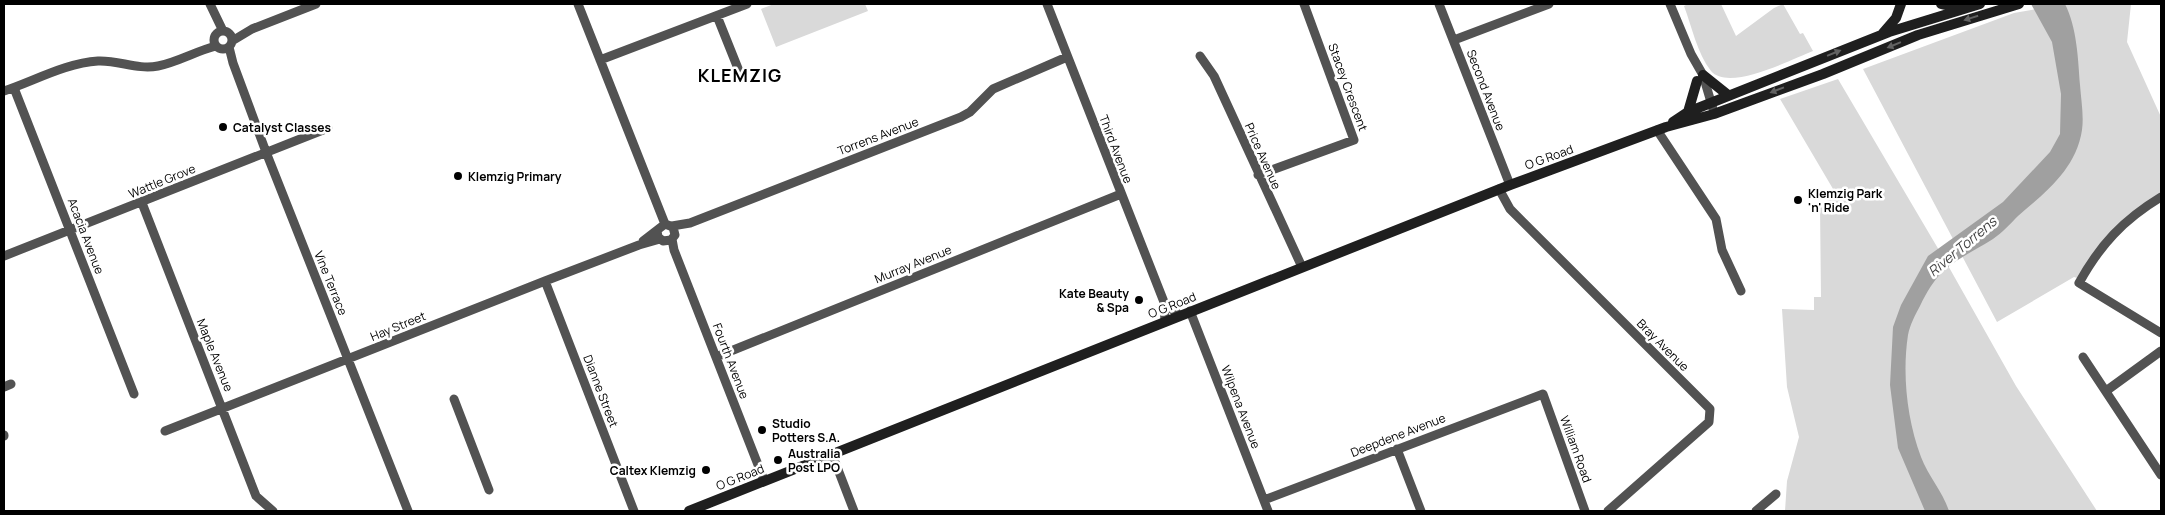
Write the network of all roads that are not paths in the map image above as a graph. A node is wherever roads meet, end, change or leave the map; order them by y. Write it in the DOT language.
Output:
graph roads {
  1 [pos="316,4"];
  2 [pos="578,4"];
  3 [pos="747,4"];
  4 [pos="1047,4"];
  5 [pos="1304,4"];
  6 [pos="1439,4"];
  7 [pos="1549,4"];
  8 [pos="1670,4"];
  9 [pos="1901,4"];
  10 [pos="1941,4"];
  11 [pos="1980,4"];
  12 [pos="2016,4"];
  13 [pos="2019,4"];
  14 [pos="211,7"];
  15 [pos="1962,9"];
  16 [pos="717,16"];
  17 [pos="1921,22"];
  18 [pos="1926,32"];
  19 [pos="1883,34"];
  20 [pos="223,40"];
  21 [pos="1454,40"];
  22 [pos="1200,56"];
  23 [pos="1067,57"];
  24 [pos="600,60"];
  25 [pos="739,71"];
  26 [pos="1700,78"];
  27 [pos="14,88"];
  28 [pos="4,91"];
  29 [pos="1728,95"];
  30 [pos="1710,103"];
  31 [pos="1688,112"];
  32 [pos="1714,114"];
  33 [pos="328,128"];
  34 [pos="1662,129"];
  35 [pos="266,152"];
  36 [pos="1258,175"];
  37 [pos="1510,185"];
  38 [pos="1499,189"];
  39 [pos="1121,194"];
  40 [pos="2161,197"];
  41 [pos="142,203"];
  42 [pos="70,229"];
  43 [pos="666,233"];
  44 [pos="4,256"];
  45 [pos="1302,267"];
  46 [pos="545,280"];
  47 [pos="1741,291"];
  48 [pos="1164,302"];
  49 [pos="1190,312"];
  50 [pos="1180,316"];
  51 [pos="1165,322"];
  52 [pos="2161,333"];
  53 [pos="2161,351"];
  54 [pos="716,357"];
  55 [pos="2083,357"];
  56 [pos="348,360"];
  57 [pos="2106,392"];
  58 [pos="134,394"];
  59 [pos="1543,394"];
  60 [pos="454,399"];
  61 [pos="223,408"];
  62 [pos="165,431"];
  63 [pos="1397,449"];
  64 [pos="832,454"];
  65 [pos="2161,475"];
  66 [pos="764,480"];
  67 [pos="489,490"];
  68 [pos="1776,494"];
  69 [pos="1264,500"];
  70 [pos="273,511"];
  71 [pos="408,511"];
  72 [pos="634,511"];
  73 [pos="689,511"];
  74 [pos="854,511"];
  75 [pos="1268,511"];
  76 [pos="1421,511"];
  77 [pos="1585,511"];
  78 [pos="1608,511"];
  79 [pos="1756,511"];
  1 -- 20 [label="street"];
  2 -- 24 [label="street, Fourth Avenue"];
  3 -- 16 [label="street"];
  4 -- 23 [label="street, Third Avenue"];
  5 -- 36 [label="street, Stacey Crescent"];
  6 -- 21 [label="street, Second Avenue"];
  7 -- 21 [label="street"];
  8 -- 26 [label="street"];
  9 -- 19 [label="main road"];
  10 -- 15 [label="main road"];
  11 -- 15 [label="main road, O G Road"];
  12 -- 13 [label="main road, O G Road"];
  12 -- 18 [label="main road, O G Road, one-way"];
  14 -- 20 [label="street, Vine Terrace"];
  15 -- 17 [label="main road, O G Road"];
  16 -- 24 [label="street"];
  16 -- 25 [label="street"];
  17 -- 18 [label="main road"];
  17 -- 19 [label="main road, O G Road"];
  18 -- 32 [label="main road, O G Road, one-way"];
  29 -- 19 [label="main road, O G Road, one-way"];
  20 -- 27 [label="street"];
  20 -- 35 [label="street, Vine Terrace"];
  21 -- 37 [label="street, Second Avenue"];
  22 -- 36 [label="street, Price Avenue"];
  23 -- 39 [label="street, Third Avenue"];
  23 -- 43 [label="street, Torrens Avenue"];
  24 -- 43 [label="street, Fourth Avenue"];
  26 -- 29 [label="main road"];
  26 -- 30 [label="street"];
  26 -- 31 [label="main road"];
  27 -- 28 [label="street"];
  27 -- 42 [label="street, Acacia Avenue"];
  29 -- 30 [label="main road, O G Road"];
  30 -- 31 [label="main road, O G Road"];
  30 -- 32 [label="street"];
  31 -- 34 [label="main road, O G Road"];
  32 -- 34 [label="main road, O G Road"];
  33 -- 35 [label="street, Wattle Grove"];
  34 -- 37 [label="main road, O G Road"];
  34 -- 47 [label="street"];
  35 -- 41 [label="street, Wattle Grove"];
  35 -- 56 [label="street, Vine Terrace"];
  36 -- 45 [label="street, Price Avenue"];
  37 -- 38 [label="main road, O G Road"];
  38 -- 45 [label="main road, O G Road"];
  38 -- 78 [label="street, Bray Avenue"];
  39 -- 48 [label="street, Third Avenue"];
  39 -- 54 [label="street, Murray Avenue"];
  40 -- 52 [label="street"];
  41 -- 42 [label="street, Wattle Grove"];
  41 -- 61 [label="street, Maple Avenue"];
  42 -- 44 [label="street, Wattle Grove"];
  42 -- 58 [label="street, Acacia Avenue"];
  43 -- 46 [label="street, Hay Street"];
  43 -- 54 [label="street, Fourth Avenue"];
  45 -- 49 [label="main road, O G Road"];
  46 -- 56 [label="street, Hay Street"];
  46 -- 72 [label="street, Dianne Street"];
  48 -- 50 [label="street, Third Avenue"];
  48 -- 51 [label="street, Third Avenue"];
  49 -- 50 [label="main road, O G Road"];
  49 -- 69 [label="street, Wilpena Avenue"];
  50 -- 51 [label="main road, O G Road"];
  51 -- 64 [label="main road, O G Road"];
  53 -- 57 [label="street"];
  54 -- 66 [label="street, Fourth Avenue"];
  55 -- 57 [label="street"];
  56 -- 61 [label="street, Hay Street"];
  56 -- 71 [label="street, Vine Terrace"];
  57 -- 65 [label="street"];
  59 -- 63 [label="street, Deepdene Avenue"];
  59 -- 77 [label="street, William Road"];
  60 -- 67 [label="street"];
  61 -- 62 [label="street, Hay Street"];
  61 -- 70 [label="street, Maple Avenue"];
  63 -- 69 [label="street, Deepdene Avenue"];
  63 -- 76 [label="street"];
  64 -- 66 [label="main road, O G Road"];
  64 -- 74 [label="street"];
  66 -- 73 [label="main road, O G Road"];
  68 -- 79 [label="street"];
  69 -- 75 [label="street, Wilpena Avenue"];
}
